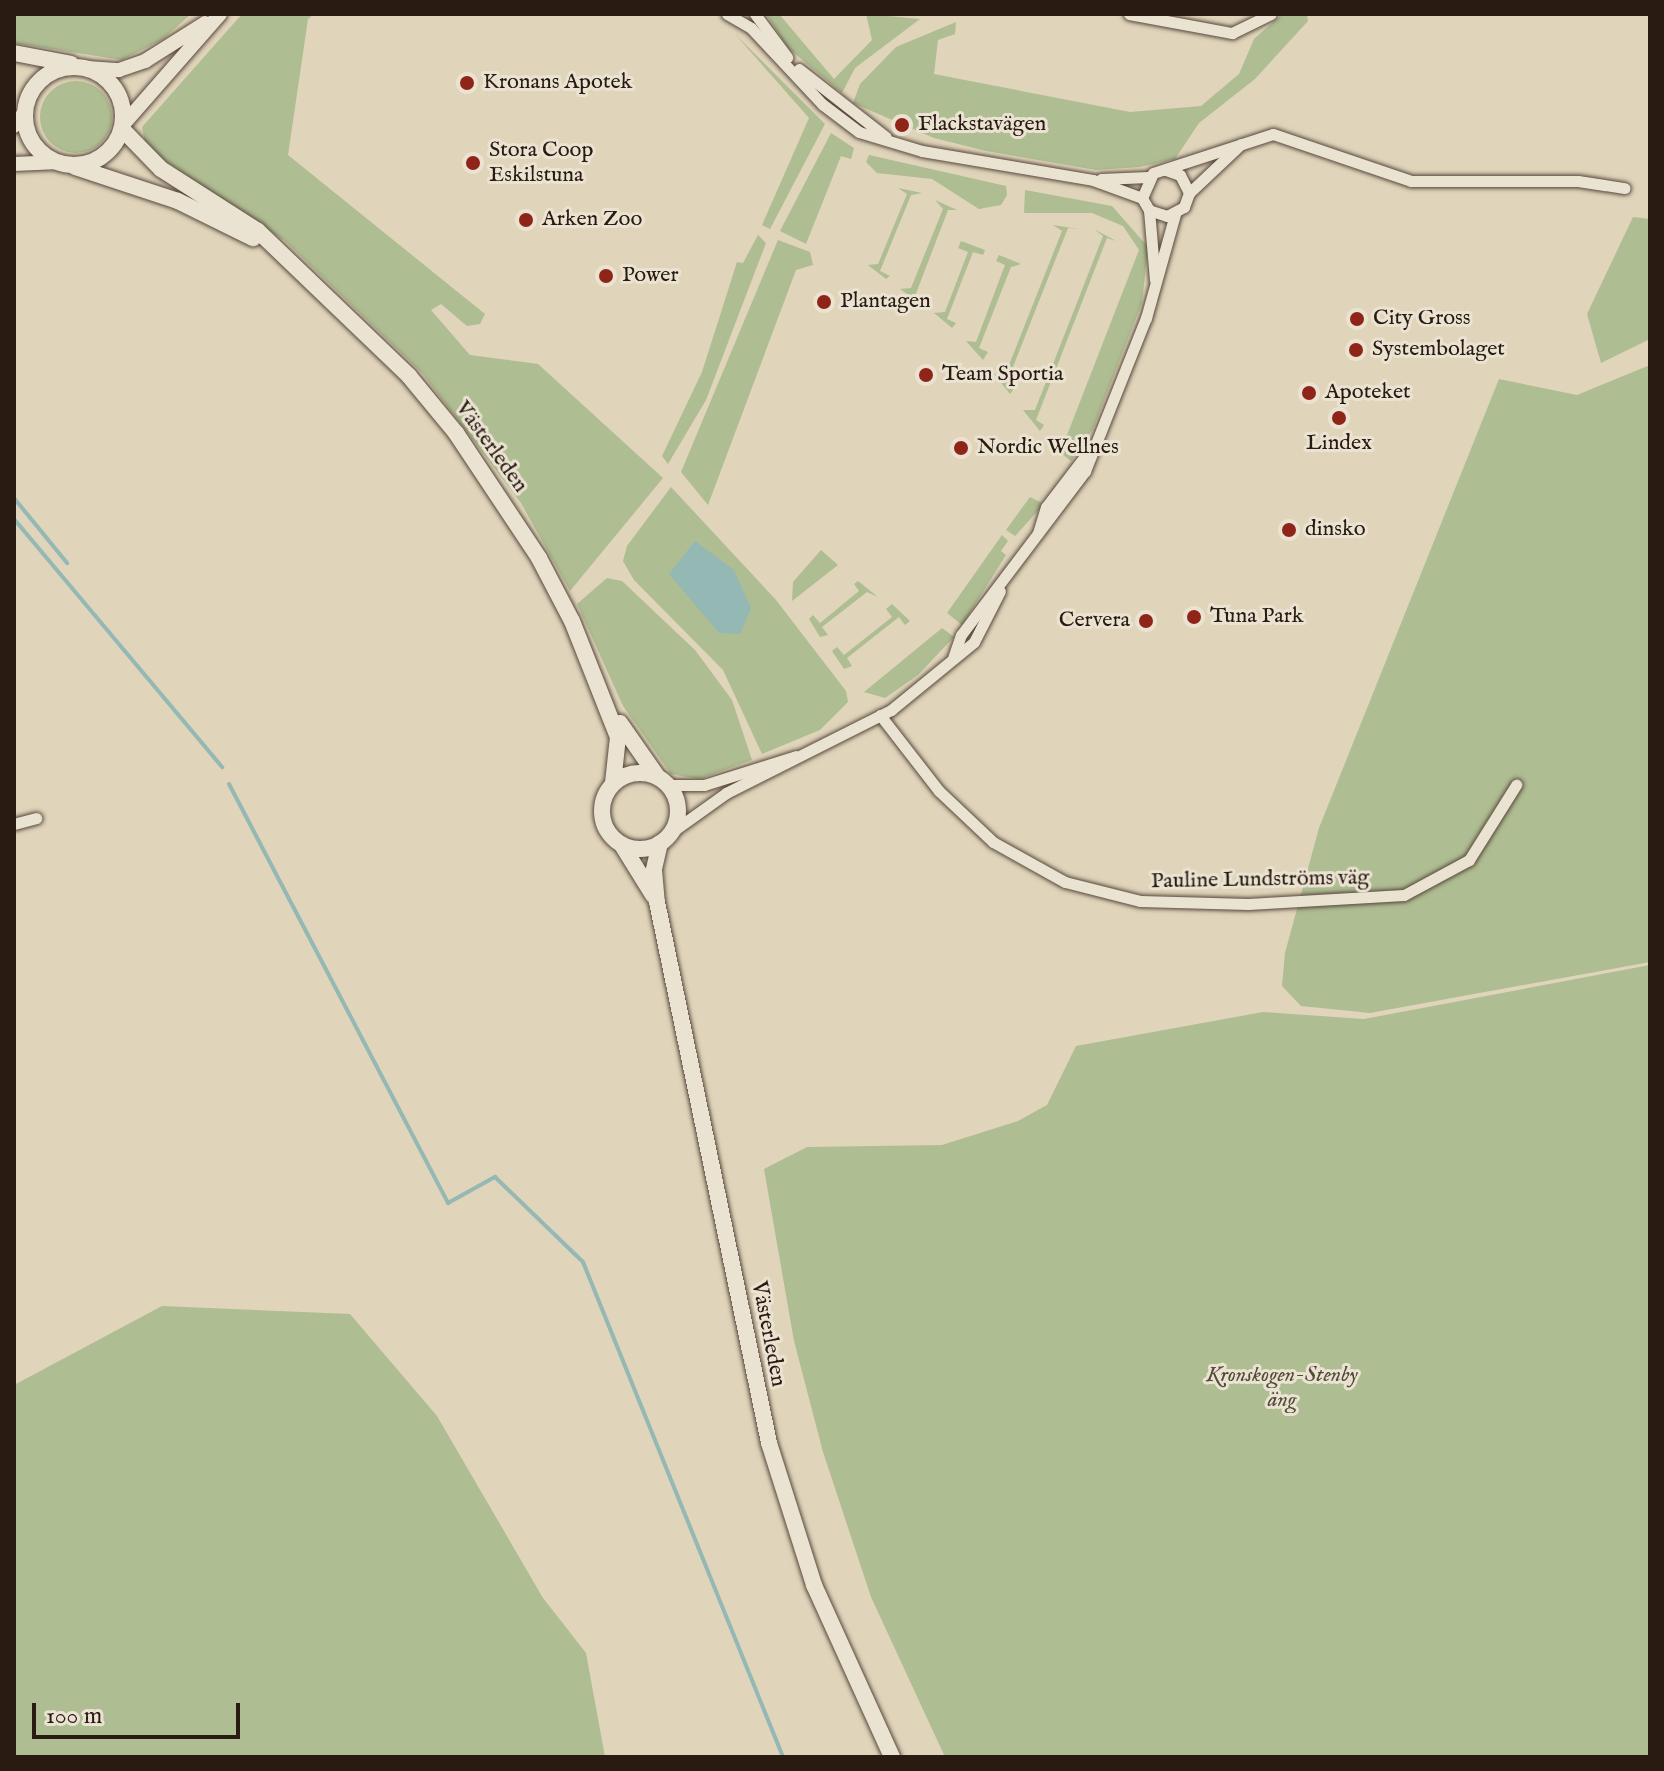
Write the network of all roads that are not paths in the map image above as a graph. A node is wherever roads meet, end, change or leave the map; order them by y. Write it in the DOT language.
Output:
graph roads {
  1 [pos="219,14"];
  2 [pos="727,14"];
  3 [pos="755,14"];
  4 [pos="1129,14"];
  5 [pos="1271,14"];
  6 [pos="741,23"];
  7 [pos="14,53"];
  8 [pos="86,68"];
  9 [pos="14,91"];
  10 [pos="25,109"];
  11 [pos="14,126"];
  12 [pos="122,127"];
  13 [pos="886,137"];
  14 [pos="1247,139"];
  15 [pos="62,163"];
  16 [pos="14,164"];
  17 [pos="1166,170"];
  18 [pos="1148,177"];
  19 [pos="1093,180"];
  20 [pos="1624,188"];
  21 [pos="1189,193"];
  22 [pos="1142,198"];
  23 [pos="1149,210"];
  24 [pos="1175,214"];
  25 [pos="279,254"];
  26 [pos="1156,288"];
  27 [pos="610,708"];
  28 [pos="880,715"];
  29 [pos="796,756"];
  30 [pos="662,781"];
  31 [pos="613,783"];
  32 [pos="1516,785"];
  33 [pos="36,818"];
  34 [pos="14,824"];
  35 [pos="673,831"];
  36 [pos="660,843"];
  37 [pos="622,845"];
  38 [pos="657,902"];
  39 [pos="892,1757"];
  1 -- 8 [label="street"];
  1 -- 12 [label="street"];
  2 -- 6 [label="street"];
  3 -- 6 [label="street"];
  3 -- 13 [label="street"];
  4 -- 5 [label="street"];
  6 -- 13 [label="street"];
  7 -- 8 [label="main road"];
  8 -- 10 [label="main road"];
  8 -- 12 [label="main road"];
  9 -- 10 [label="main road"];
  10 -- 11 [label="street"];
  10 -- 15 [label="main road"];
  12 -- 15 [label="main road"];
  12 -- 25 [label="main road, Västerleden"];
  13 -- 19 [label="street"];
  14 -- 17 [label="street"];
  14 -- 20 [label="street"];
  14 -- 21 [label="street"];
  15 -- 16 [label="street"];
  15 -- 25 [label="main road, Västerleden"];
  17 -- 18 [label="street"];
  17 -- 21 [label="street"];
  18 -- 19 [label="street"];
  18 -- 22 [label="street"];
  19 -- 22 [label="street"];
  21 -- 24 [label="street"];
  22 -- 23 [label="street"];
  23 -- 24 [label="street"];
  23 -- 26 [label="street"];
  24 -- 26 [label="street"];
  25 -- 27 [label="main road, Västerleden"];
  26 -- 28 [label="street"];
  27 -- 30 [label="main road, Västerleden"];
  27 -- 31 [label="main road, Västerleden"];
  28 -- 29 [label="street"];
  28 -- 32 [label="street, Pauline Lundströms väg"];
  29 -- 30 [label="street"];
  29 -- 35 [label="street"];
  30 -- 31 [label="main road"];
  30 -- 35 [label="main road"];
  31 -- 37 [label="main road"];
  33 -- 34 [label="street"];
  35 -- 36 [label="main road"];
  36 -- 37 [label="main road"];
  36 -- 38 [label="main road, Västerleden"];
  37 -- 38 [label="main road, Västerleden"];
  38 -- 39 [label="main road, Västerleden"];
}
